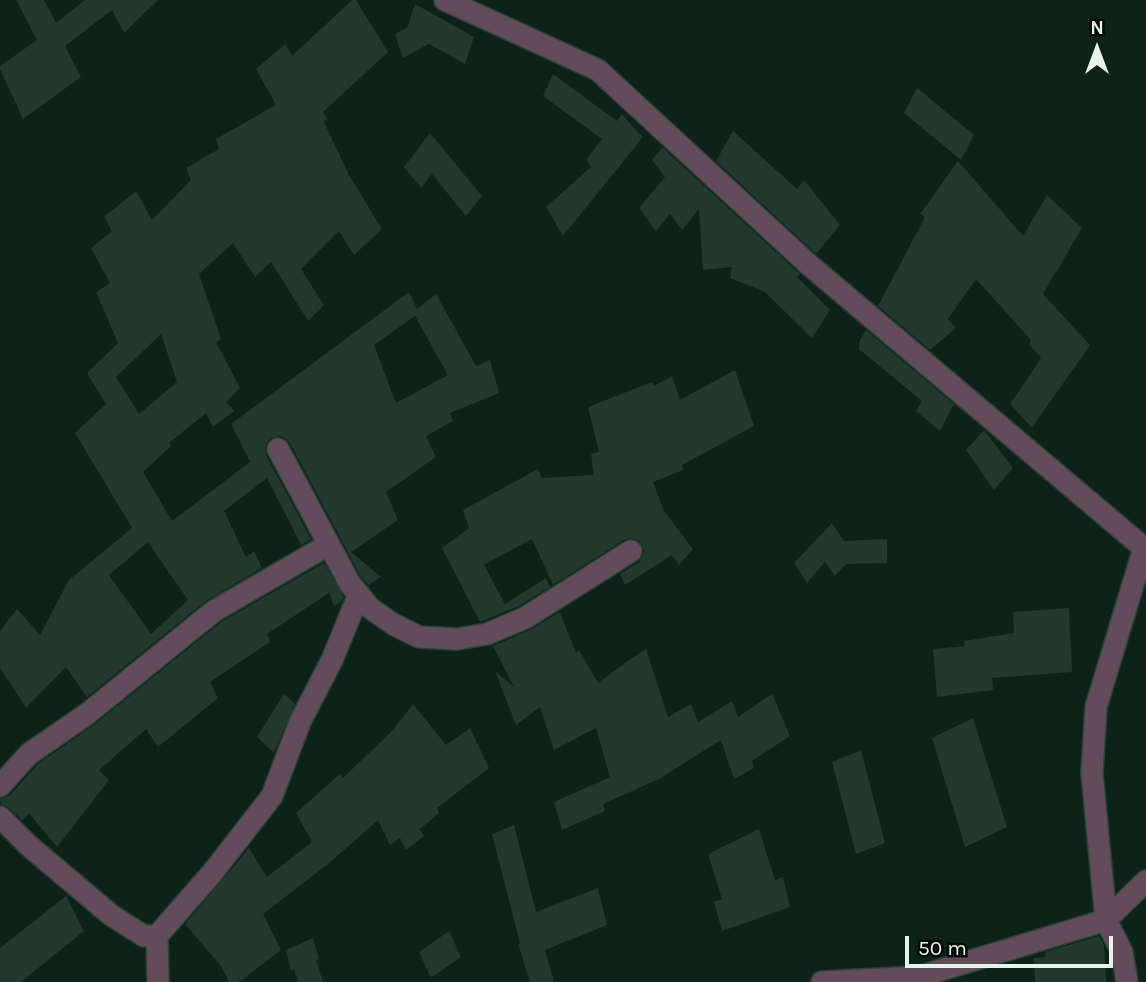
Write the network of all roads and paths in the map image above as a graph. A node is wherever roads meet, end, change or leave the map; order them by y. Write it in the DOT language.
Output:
graph roads {
  1 [pos="445,0"];
  2 [pos="278,449"];
  3 [pos="328,545"];
  4 [pos="631,551"];
  5 [pos="359,594"];
  6 [pos="0,786"];
  7 [pos="0,817"];
  8 [pos="1146,881"];
  9 [pos="1106,920"];
  10 [pos="157,936"];
  11 [pos="920,980"];
  12 [pos="158,982"];
  13 [pos="822,982"];
  14 [pos="1127,982"];
  1 -- 9 [label="street"];
  2 -- 3 [label="street"];
  3 -- 5 [label="street"];
  3 -- 6 [label="street"];
  4 -- 5 [label="street"];
  5 -- 10 [label="street"];
  7 -- 10 [label="street"];
  8 -- 9 [label="street"];
  9 -- 11 [label="street"];
  9 -- 14 [label="street"];
  10 -- 12 [label="street"];
  11 -- 13 [label="street"];
}
